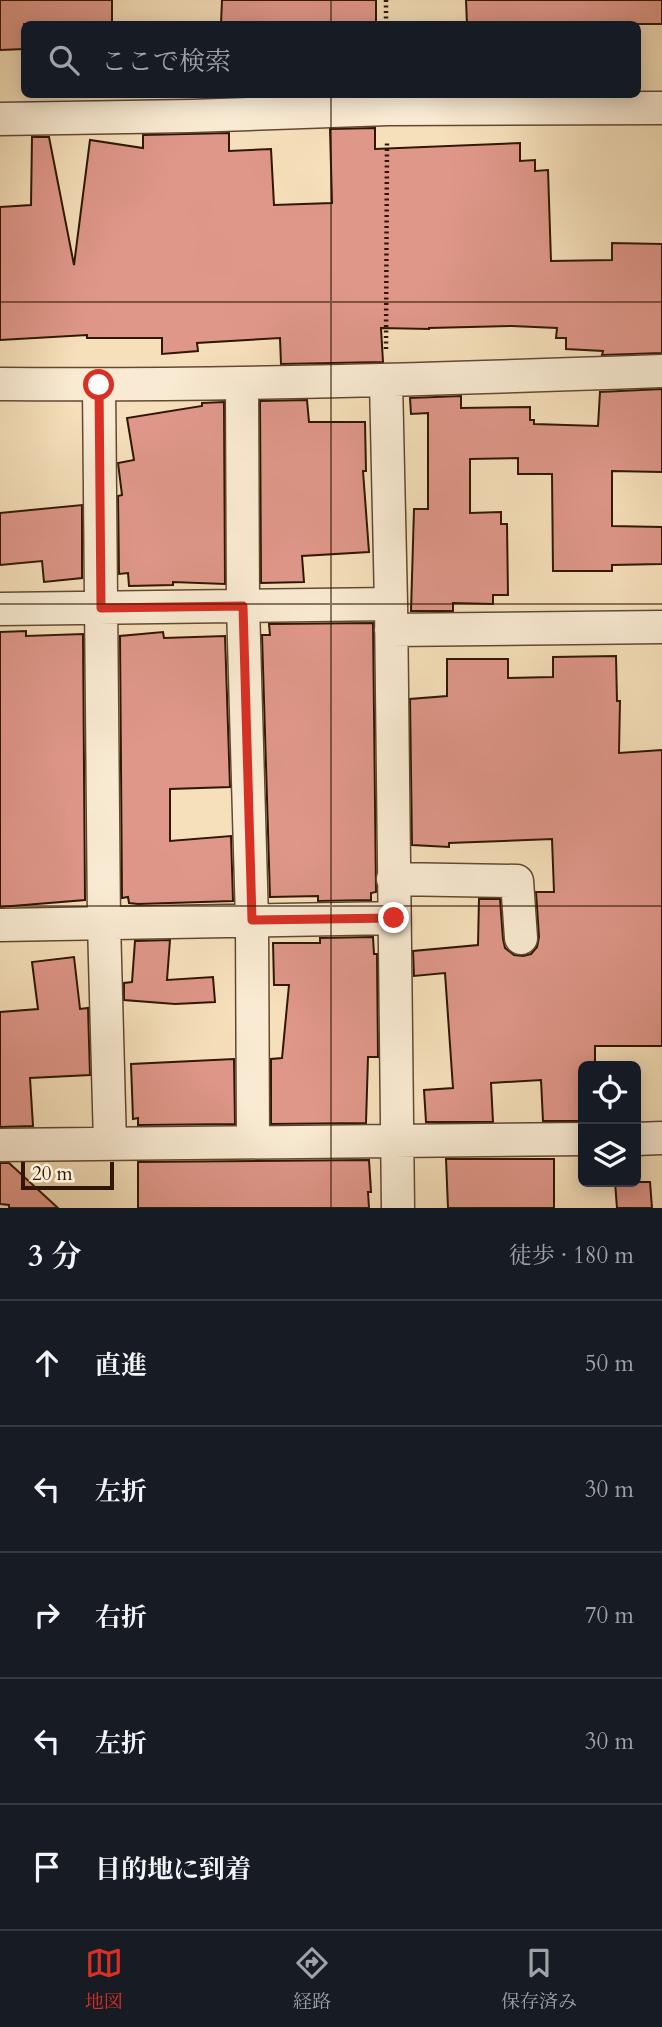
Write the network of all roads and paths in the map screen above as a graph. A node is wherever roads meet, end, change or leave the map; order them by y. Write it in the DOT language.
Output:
graph roads {
  1 [pos="386,0"];
  2 [pos="386,21"];
  3 [pos="662,108"];
  4 [pos="388,109"];
  5 [pos="0,119"];
  6 [pos="662,371"];
  7 [pos="386,381"];
  8 [pos="242,383"];
  9 [pos="0,384"];
  10 [pos="99,385"];
  11 [pos="243,606"];
  12 [pos="101,608"];
  13 [pos="0,609"];
  14 [pos="391,617"];
  15 [pos="662,627"];
  16 [pos="393,879"];
  17 [pos="394,918"];
  18 [pos="252,920"];
  19 [pos="104,923"];
  20 [pos="0,925"];
  21 [pos="521,938"];
  22 [pos="662,1138"];
  23 [pos="578,1139"];
  24 [pos="641,1139"];
  25 [pos="397,1141"];
  26 [pos="253,1142"];
  27 [pos="110,1144"];
  28 [pos="0,1145"];
  29 [pos="398,1208"];
  1 -- 2 [label="path"];
  3 -- 4 [label="street"];
  4 -- 5 [label="street"];
  4 -- 7 [label="path"];
  6 -- 7 [label="street"];
  7 -- 8 [label="street"];
  7 -- 14 [label="street"];
  8 -- 10 [label="street"];
  8 -- 11 [label="street"];
  9 -- 10 [label="street"];
  10 -- 12 [label="street"];
  11 -- 12 [label="street"];
  11 -- 14 [label="street"];
  11 -- 18 [label="street"];
  12 -- 13 [label="street"];
  12 -- 19 [label="street"];
  14 -- 15 [label="street"];
  14 -- 16 [label="street"];
  16 -- 17 [label="street"];
  16 -- 21 [label="street"];
  17 -- 18 [label="street"];
  17 -- 25 [label="street"];
  18 -- 19 [label="street"];
  18 -- 26 [label="street"];
  19 -- 20 [label="street"];
  19 -- 27 [label="street"];
  22 -- 24 [label="street"];
  23 -- 25 [label="street"];
  25 -- 26 [label="street"];
  25 -- 29 [label="street"];
  26 -- 27 [label="street"];
  27 -- 28 [label="street"];
}
